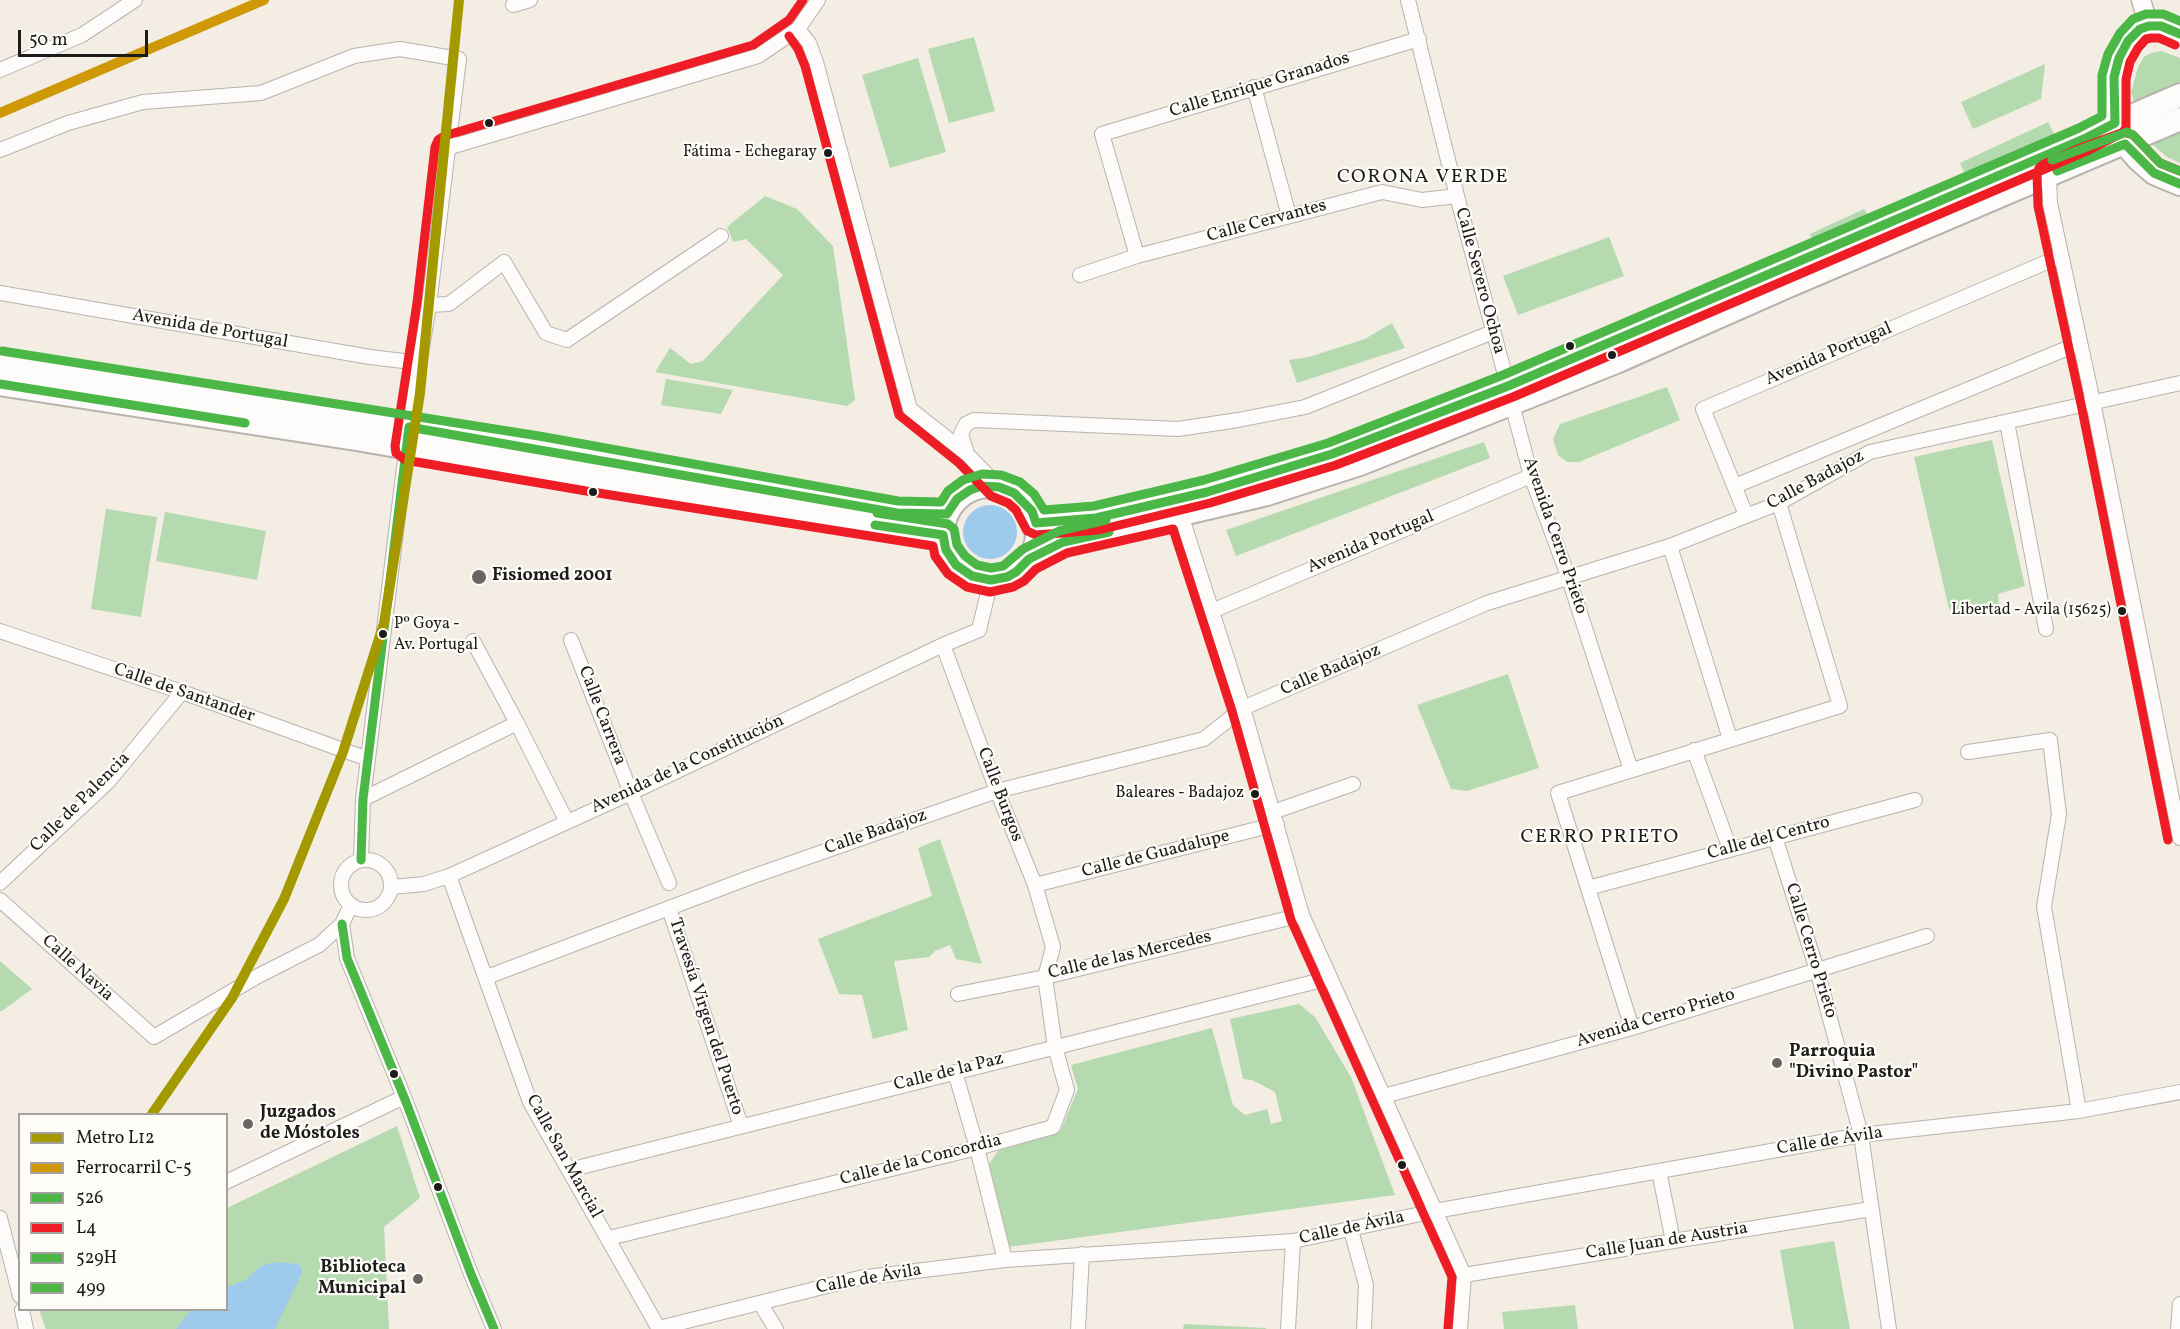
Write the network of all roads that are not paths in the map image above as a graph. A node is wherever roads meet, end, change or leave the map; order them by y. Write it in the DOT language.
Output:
graph roads {
  1 [pos="135,0"];
  2 [pos="530,0"];
  3 [pos="818,0"];
  4 [pos="1408,0"];
  5 [pos="2141,0"];
  6 [pos="513,5"];
  7 [pos="2149,26"];
  8 [pos="798,29"];
  9 [pos="2180,34"];
  10 [pos="1419,39"];
  11 [pos="0,70"];
  12 [pos="1254,87"];
  13 [pos="2180,95"];
  14 [pos="2180,119"];
  15 [pos="2115,123"];
  16 [pos="2125,144"];
  17 [pos="447,148"];
  18 [pos="0,150"];
  19 [pos="2049,175"];
  20 [pos="2180,184"];
  21 [pos="1456,195"];
  22 [pos="1289,216"];
  23 [pos="721,237"];
  24 [pos="1137,256"];
  25 [pos="2061,256"];
  26 [pos="1080,275"];
  27 [pos="0,293"];
  28 [pos="429,305"];
  29 [pos="1493,332"];
  30 [pos="2080,343"];
  31 [pos="0,363"];
  32 [pos="420,363"];
  33 [pos="2180,383"];
  34 [pos="0,384"];
  35 [pos="1510,395"];
  36 [pos="2093,402"];
  37 [pos="2007,422"];
  38 [pos="408,437"];
  39 [pos="967,454"];
  40 [pos="1531,476"];
  41 [pos="1735,486"];
  42 [pos="999,487"];
  43 [pos="1779,504"];
  44 [pos="1181,515"];
  45 [pos="1746,515"];
  46 [pos="1036,523"];
  47 [pos="945,524"];
  48 [pos="1670,546"];
  49 [pos="1029,559"];
  50 [pos="1568,576"];
  51 [pos="991,580"];
  52 [pos="1212,611"];
  53 [pos="2046,629"];
  54 [pos="0,631"];
  55 [pos="571,639"];
  56 [pos="473,641"];
  57 [pos="943,645"];
  58 [pos="182,692"];
  59 [pos="1243,708"];
  60 [pos="517,723"];
  61 [pos="1730,739"];
  62 [pos="1694,750"];
  63 [pos="1968,752"];
  64 [pos="368,759"];
  65 [pos="1631,770"];
  66 [pos="1353,784"];
  67 [pos="997,791"];
  68 [pos="631,793"];
  69 [pos="363,799"];
  70 [pos="1915,800"];
  71 [pos="1275,818"];
  72 [pos="567,822"];
  73 [pos="1775,837"];
  74 [pos="2180,838"];
  75 [pos="1730,849"];
  76 [pos="361,860"];
  77 [pos="449,876"];
  78 [pos="0,883"];
  79 [pos="669,883"];
  80 [pos="1035,885"];
  81 [pos="392,887"];
  82 [pos="1588,888"];
  83 [pos="0,900"];
  84 [pos="351,905"];
  85 [pos="669,908"];
  86 [pos="1302,915"];
  87 [pos="342,924"];
  88 [pos="1927,936"];
  89 [pos="1053,947"];
  90 [pos="1818,970"];
  91 [pos="487,977"];
  92 [pos="1045,977"];
  93 [pos="1330,978"];
  94 [pos="958,994"];
  95 [pos="1632,1028"];
  96 [pos="1055,1047"];
  97 [pos="955,1072"];
  98 [pos="2180,1092"];
  99 [pos="1384,1096"];
  100 [pos="404,1097"];
  101 [pos="2079,1111"];
  102 [pos="741,1126"];
  103 [pos="1861,1136"];
  104 [pos="977,1148"];
  105 [pos="570,1170"];
  106 [pos="1659,1171"];
  107 [pos="228,1181"];
  108 [pos="1871,1209"];
  109 [pos="1435,1211"];
  110 [pos="0,1218"];
  111 [pos="1351,1230"];
  112 [pos="609,1238"];
  113 [pos="1293,1241"];
  114 [pos="1673,1241"];
  115 [pos="1082,1254"];
  116 [pos="1005,1260"];
  117 [pos="1464,1275"];
  118 [pos="18,1283"];
  119 [pos="760,1303"];
  120 [pos="2180,1304"];
  121 [pos="22,1311"];
  122 [pos="26,1329"];
  123 [pos="494,1329"];
  124 [pos="659,1329"];
  125 [pos="776,1329"];
  126 [pos="1077,1329"];
  127 [pos="1288,1329"];
  128 [pos="1364,1329"];
  129 [pos="1460,1329"];
  130 [pos="1888,1329"];
  131 [pos="2178,1329"];
  1 -- 11 [label="street"];
  2 -- 6 [label="street"];
  3 -- 8 [label="street"];
  4 -- 10 [label="street, Calle Severo Ochoa"];
  5 -- 7 [label="street"];
  7 -- 9 [label="main road"];
  7 -- 15 [label="main road"];
  8 -- 17 [label="street"];
  8 -- 39 [label="street"];
  10 -- 12 [label="street, Calle Enrique Granados"];
  10 -- 21 [label="street, Calle Severo Ochoa"];
  12 -- 22 [label="street"];
  12 -- 24 [label="street, Calle Enrique Granados"];
  13 -- 15 [label="main road"];
  14 -- 16 [label="main road"];
  15 -- 16 [label="main road"];
  15 -- 35 [label="main road"];
  16 -- 19 [label="main road"];
  16 -- 20 [label="main road"];
  17 -- 18 [label="street"];
  17 -- 28 [label="street"];
  19 -- 25 [label="street"];
  19 -- 35 [label="main road"];
  21 -- 22 [label="street, Calle Cervantes"];
  21 -- 29 [label="street, Calle Severo Ochoa"];
  22 -- 24 [label="street, Calle Cervantes"];
  23 -- 28 [label="street"];
  24 -- 26 [label="street, Calle Cervantes"];
  25 -- 30 [label="street"];
  25 -- 41 [label="street, Avenida Portugal"];
  27 -- 32 [label="street, Avenida de Portugal"];
  28 -- 32 [label="street"];
  29 -- 35 [label="street, Calle Severo Ochoa"];
  29 -- 39 [label="street"];
  30 -- 36 [label="street"];
  30 -- 41 [label="street, Calle Badajoz"];
  31 -- 38 [label="main road"];
  32 -- 38 [label="street"];
  33 -- 36 [label="street, Calle Badajoz"];
  34 -- 38 [label="main road"];
  35 -- 40 [label="street, Avenida Cerro Prieto"];
  35 -- 44 [label="main road"];
  35 -- 46 [label="main road"];
  36 -- 37 [label="street, Calle Badajoz"];
  36 -- 74 [label="street"];
  37 -- 43 [label="street, Calle Badajoz"];
  37 -- 53 [label="street"];
  38 -- 47 [label="main road"];
  38 -- 64 [label="street"];
  39 -- 42 [label="street"];
  40 -- 50 [label="street, Avenida Cerro Prieto"];
  40 -- 52 [label="street, Avenida Portugal"];
  41 -- 45 [label="street, Avenida Portugal"];
  42 -- 46 [label="main road"];
  42 -- 47 [label="main road"];
  43 -- 45 [label="street, Calle Badajoz"];
  43 -- 61 [label="street"];
  44 -- 49 [label="main road"];
  44 -- 52 [label="street"];
  45 -- 48 [label="street, Calle Badajoz"];
  46 -- 49 [label="main road"];
  47 -- 51 [label="main road"];
  48 -- 50 [label="street, Calle Badajoz"];
  48 -- 61 [label="street"];
  49 -- 51 [label="main road"];
  50 -- 59 [label="street, Calle Badajoz"];
  50 -- 65 [label="street, Avenida Cerro Prieto"];
  51 -- 57 [label="street, Avenida de la Constitución"];
  52 -- 59 [label="street"];
  54 -- 58 [label="street, Calle de Santander"];
  55 -- 68 [label="street, Calle Carrera"];
  56 -- 60 [label="street"];
  57 -- 67 [label="street, Calle Burgos"];
  57 -- 68 [label="street, Avenida de la Constitución"];
  58 -- 64 [label="street, Calle de Santander"];
  58 -- 78 [label="street, Calle de Palencia"];
  59 -- 67 [label="street, Calle Badajoz"];
  59 -- 71 [label="street"];
  60 -- 69 [label="street"];
  60 -- 72 [label="street"];
  61 -- 62 [label="street"];
  62 -- 65 [label="street"];
  62 -- 75 [label="street"];
  63 -- 101 [label="street"];
  64 -- 69 [label="street"];
  65 -- 82 [label="street"];
  66 -- 71 [label="street, Calle de Guadalupe"];
  67 -- 80 [label="street, Calle Burgos"];
  67 -- 85 [label="street, Calle Badajoz"];
  68 -- 72 [label="street, Avenida de la Constitución"];
  68 -- 79 [label="street, Calle Carrera"];
  69 -- 76 [label="street"];
  70 -- 73 [label="street, Calle del Centro"];
  71 -- 80 [label="street, Calle de Guadalupe"];
  71 -- 86 [label="street"];
  72 -- 77 [label="street, Avenida de la Constitución"];
  73 -- 75 [label="street, Calle del Centro"];
  73 -- 90 [label="street, Calle Cerro Prieto"];
  75 -- 82 [label="street, Calle del Centro"];
  76 -- 81 [label="street"];
  76 -- 84 [label="street"];
  77 -- 81 [label="street, Avenida de la Constitución"];
  77 -- 91 [label="street, Calle San Marcial"];
  80 -- 89 [label="street, Calle Burgos"];
  81 -- 84 [label="street"];
  82 -- 95 [label="street"];
  83 -- 87 [label="street, Calle Navia"];
  84 -- 87 [label="street"];
  85 -- 91 [label="street, Calle Badajoz"];
  85 -- 102 [label="street, Travesía Virgen del Puerto"];
  86 -- 92 [label="street, Calle de las Mercedes"];
  86 -- 93 [label="street"];
  87 -- 100 [label="street"];
  88 -- 90 [label="street, Avenida Cerro Prieto"];
  89 -- 92 [label="street, Calle de la Concordia"];
  90 -- 95 [label="street, Avenida Cerro Prieto"];
  90 -- 103 [label="street, Calle Cerro Prieto"];
  91 -- 105 [label="street, Calle San Marcial"];
  92 -- 94 [label="street, Calle de las Mercedes"];
  92 -- 96 [label="street, Calle de la Concordia"];
  93 -- 96 [label="street, Calle de la Paz"];
  93 -- 99 [label="street"];
  95 -- 99 [label="street, Avenida Cerro Prieto"];
  96 -- 97 [label="street, Calle de la Paz"];
  96 -- 104 [label="street, Calle de la Concordia"];
  97 -- 102 [label="street, Calle de la Paz"];
  97 -- 104 [label="street"];
  98 -- 101 [label="street, Calle de Ávila"];
  99 -- 109 [label="street"];
  100 -- 107 [label="street"];
  100 -- 123 [label="street"];
  101 -- 103 [label="street, Calle de Ávila"];
  102 -- 105 [label="street, Calle de la Paz"];
  103 -- 106 [label="street, Calle de Ávila"];
  103 -- 108 [label="street, Calle Cerro Prieto"];
  104 -- 112 [label="street, Calle de la Concordia"];
  104 -- 116 [label="street"];
  105 -- 112 [label="street, Calle San Marcial"];
  106 -- 109 [label="street, Calle de Ávila"];
  106 -- 114 [label="street"];
  108 -- 114 [label="street, Calle Juan de Austria"];
  108 -- 130 [label="street, Calle Cerro Prieto"];
  109 -- 111 [label="street, Calle de Ávila"];
  109 -- 117 [label="street"];
  110 -- 118 [label="street"];
  111 -- 113 [label="street, Calle de Ávila"];
  111 -- 128 [label="street"];
  112 -- 124 [label="street, Calle San Marcial"];
  113 -- 115 [label="street, Calle de Ávila"];
  113 -- 127 [label="street"];
  114 -- 117 [label="street, Calle Juan de Austria"];
  115 -- 116 [label="street, Calle de Ávila"];
  115 -- 126 [label="street"];
  116 -- 119 [label="street, Calle de Ávila"];
  117 -- 129 [label="street"];
  119 -- 124 [label="street, Calle de Ávila"];
  119 -- 125 [label="street"];
  120 -- 131 [label="street"];
  121 -- 122 [label="street"];
}
